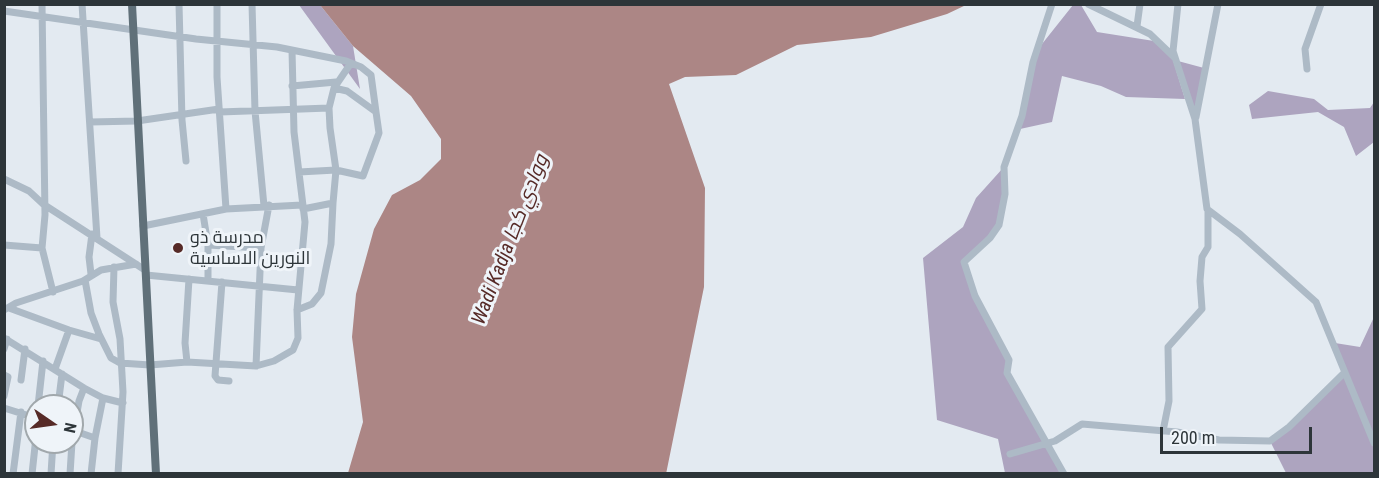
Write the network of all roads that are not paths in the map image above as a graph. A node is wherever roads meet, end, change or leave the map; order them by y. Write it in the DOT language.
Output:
graph roads {
  1 [pos="42,4"];
  2 [pos="82,4"];
  3 [pos="132,4"];
  4 [pos="178,4"];
  5 [pos="216,4"];
  6 [pos="252,4"];
  7 [pos="1052,4"];
  8 [pos="1088,4"];
  9 [pos="1140,4"];
  10 [pos="1178,4"];
  11 [pos="1218,4"];
  12 [pos="1321,4"];
  13 [pos="1101,7"];
  14 [pos="4,11"];
  15 [pos="42,16"];
  16 [pos="82,22"];
  17 [pos="1137,26"];
  18 [pos="133,28"];
  19 [pos="179,36"];
  20 [pos="217,41"];
  21 [pos="254,44"];
  22 [pos="292,50"];
  23 [pos="1175,59"];
  24 [pos="351,63"];
  25 [pos="1307,69"];
  26 [pos="335,85"];
  27 [pos="292,86"];
  28 [pos="293,108"];
  29 [pos="329,108"];
  30 [pos="219,111"];
  31 [pos="255,111"];
  32 [pos="376,112"];
  33 [pos="182,116"];
  34 [pos="1195,119"];
  35 [pos="136,121"];
  36 [pos="90,122"];
  37 [pos="186,162"];
  38 [pos="336,170"];
  39 [pos="299,172"];
  40 [pos="4,179"];
  41 [pos="333,203"];
  42 [pos="44,204"];
  43 [pos="267,205"];
  44 [pos="303,207"];
  45 [pos="226,209"];
  46 [pos="1208,211"];
  47 [pos="203,214"];
  48 [pos="143,226"];
  49 [pos="94,236"];
  50 [pos="4,245"];
  51 [pos="208,245"];
  52 [pos="42,248"];
  53 [pos="261,248"];
  54 [pos="136,264"];
  55 [pos="114,267"];
  56 [pos="146,272"];
  57 [pos="88,277"];
  58 [pos="189,279"];
  59 [pos="208,280"];
  60 [pos="222,282"];
  61 [pos="261,286"];
  62 [pos="298,290"];
  63 [pos="53,292"];
  64 [pos="6,308"];
  65 [pos="297,310"];
  66 [pos="69,330"];
  67 [pos="6,338"];
  68 [pos="101,339"];
  69 [pos="25,349"];
  70 [pos="4,350"];
  71 [pos="43,361"];
  72 [pos="188,362"];
  73 [pos="120,363"];
  74 [pos="216,363"];
  75 [pos="150,365"];
  76 [pos="256,366"];
  77 [pos="58,372"];
  78 [pos="1344,374"];
  79 [pos="4,375"];
  80 [pos="21,380"];
  81 [pos="229,381"];
  82 [pos="84,388"];
  83 [pos="39,394"];
  84 [pos="58,394"];
  85 [pos="82,394"];
  86 [pos="4,396"];
  87 [pos="103,398"];
  88 [pos="123,403"];
  89 [pos="4,408"];
  90 [pos="21,412"];
  91 [pos="24,413"];
  92 [pos="1163,431"];
  93 [pos="84,434"];
  94 [pos="95,438"];
  95 [pos="1374,443"];
  96 [pos="1047,444"];
  97 [pos="34,454"];
  98 [pos="52,454"];
  99 [pos="71,454"];
  100 [pos="1010,454"];
  101 [pos="13,474"];
  102 [pos="32,474"];
  103 [pos="51,474"];
  104 [pos="70,474"];
  105 [pos="91,474"];
  106 [pos="118,474"];
  107 [pos="156,474"];
  108 [pos="1064,474"];
  1 -- 15 [label="street"];
  2 -- 16 [label="street"];
  3 -- 18 [label="main road"];
  4 -- 19 [label="street"];
  5 -- 20 [label="street"];
  6 -- 21 [label="street"];
  7 -- 96 [label="street"];
  8 -- 13 [label="street"];
  9 -- 17 [label="street"];
  10 -- 23 [label="street"];
  11 -- 34 [label="street"];
  12 -- 25 [label="street"];
  13 -- 17 [label="street"];
  14 -- 15 [label="street"];
  15 -- 16 [label="street"];
  15 -- 42 [label="street"];
  16 -- 18 [label="street"];
  16 -- 36 [label="street"];
  17 -- 23 [label="street"];
  18 -- 19 [label="street"];
  18 -- 35 [label="main road"];
  19 -- 20 [label="street"];
  19 -- 33 [label="street"];
  20 -- 21 [label="street"];
  20 -- 30 [label="street"];
  21 -- 22 [label="street"];
  21 -- 31 [label="street"];
  22 -- 24 [label="street"];
  22 -- 27 [label="street"];
  23 -- 34 [label="street"];
  24 -- 26 [label="street"];
  24 -- 32 [label="street"];
  26 -- 27 [label="street"];
  26 -- 29 [label="street"];
  26 -- 32 [label="street"];
  27 -- 28 [label="street"];
  28 -- 29 [label="street"];
  28 -- 31 [label="street"];
  28 -- 39 [label="street"];
  29 -- 38 [label="street"];
  30 -- 31 [label="street"];
  30 -- 33 [label="street"];
  30 -- 45 [label="street"];
  31 -- 43 [label="street"];
  32 -- 38 [label="street"];
  33 -- 35 [label="street"];
  33 -- 37 [label="street"];
  34 -- 46 [label="street"];
  35 -- 36 [label="street"];
  35 -- 48 [label="main road"];
  36 -- 49 [label="street"];
  38 -- 39 [label="street"];
  38 -- 41 [label="street"];
  39 -- 44 [label="street"];
  40 -- 42 [label="street"];
  41 -- 44 [label="street"];
  41 -- 65 [label="street"];
  42 -- 49 [label="street"];
  42 -- 52 [label="street"];
  43 -- 44 [label="street"];
  43 -- 45 [label="street"];
  43 -- 53 [label="street"];
  44 -- 62 [label="street"];
  45 -- 47 [label="street"];
  46 -- 78 [label="street"];
  46 -- 92 [label="street"];
  47 -- 48 [label="street"];
  47 -- 51 [label="street"];
  48 -- 56 [label="main road"];
  49 -- 54 [label="street"];
  49 -- 57 [label="street"];
  50 -- 52 [label="street"];
  51 -- 53 [label="street"];
  51 -- 59 [label="street"];
  52 -- 63 [label="street"];
  53 -- 61 [label="street"];
  54 -- 55 [label="street"];
  54 -- 56 [label="street"];
  55 -- 57 [label="street"];
  55 -- 73 [label="street"];
  56 -- 58 [label="street"];
  56 -- 75 [label="main road"];
  57 -- 63 [label="street"];
  57 -- 68 [label="street"];
  58 -- 59 [label="street"];
  58 -- 72 [label="street"];
  59 -- 60 [label="street"];
  60 -- 61 [label="street"];
  60 -- 74 [label="street"];
  61 -- 62 [label="street"];
  61 -- 76 [label="street"];
  62 -- 65 [label="street"];
  63 -- 64 [label="street"];
  64 -- 66 [label="street"];
  65 -- 76 [label="street"];
  66 -- 68 [label="street"];
  66 -- 77 [label="street"];
  67 -- 69 [label="street"];
  67 -- 70 [label="street"];
  68 -- 73 [label="street"];
  69 -- 71 [label="street"];
  69 -- 80 [label="street"];
  71 -- 77 [label="street"];
  71 -- 83 [label="street"];
  72 -- 74 [label="street"];
  72 -- 75 [label="street"];
  73 -- 75 [label="street"];
  73 -- 88 [label="street"];
  74 -- 76 [label="street"];
  74 -- 81 [label="street"];
  75 -- 107 [label="main road"];
  77 -- 82 [label="street"];
  77 -- 84 [label="street"];
  78 -- 92 [label="street"];
  78 -- 95 [label="street"];
  79 -- 86 [label="street"];
  82 -- 85 [label="street"];
  82 -- 87 [label="street"];
  87 -- 88 [label="street"];
  87 -- 94 [label="street"];
  88 -- 106 [label="street"];
  89 -- 90 [label="street"];
  90 -- 91 [label="street"];
  90 -- 101 [label="street"];
  92 -- 96 [label="street"];
  93 -- 94 [label="street"];
  94 -- 105 [label="street"];
  96 -- 100 [label="street"];
  96 -- 108 [label="street"];
  97 -- 102 [label="street"];
  98 -- 103 [label="street"];
  99 -- 104 [label="street"];
}
